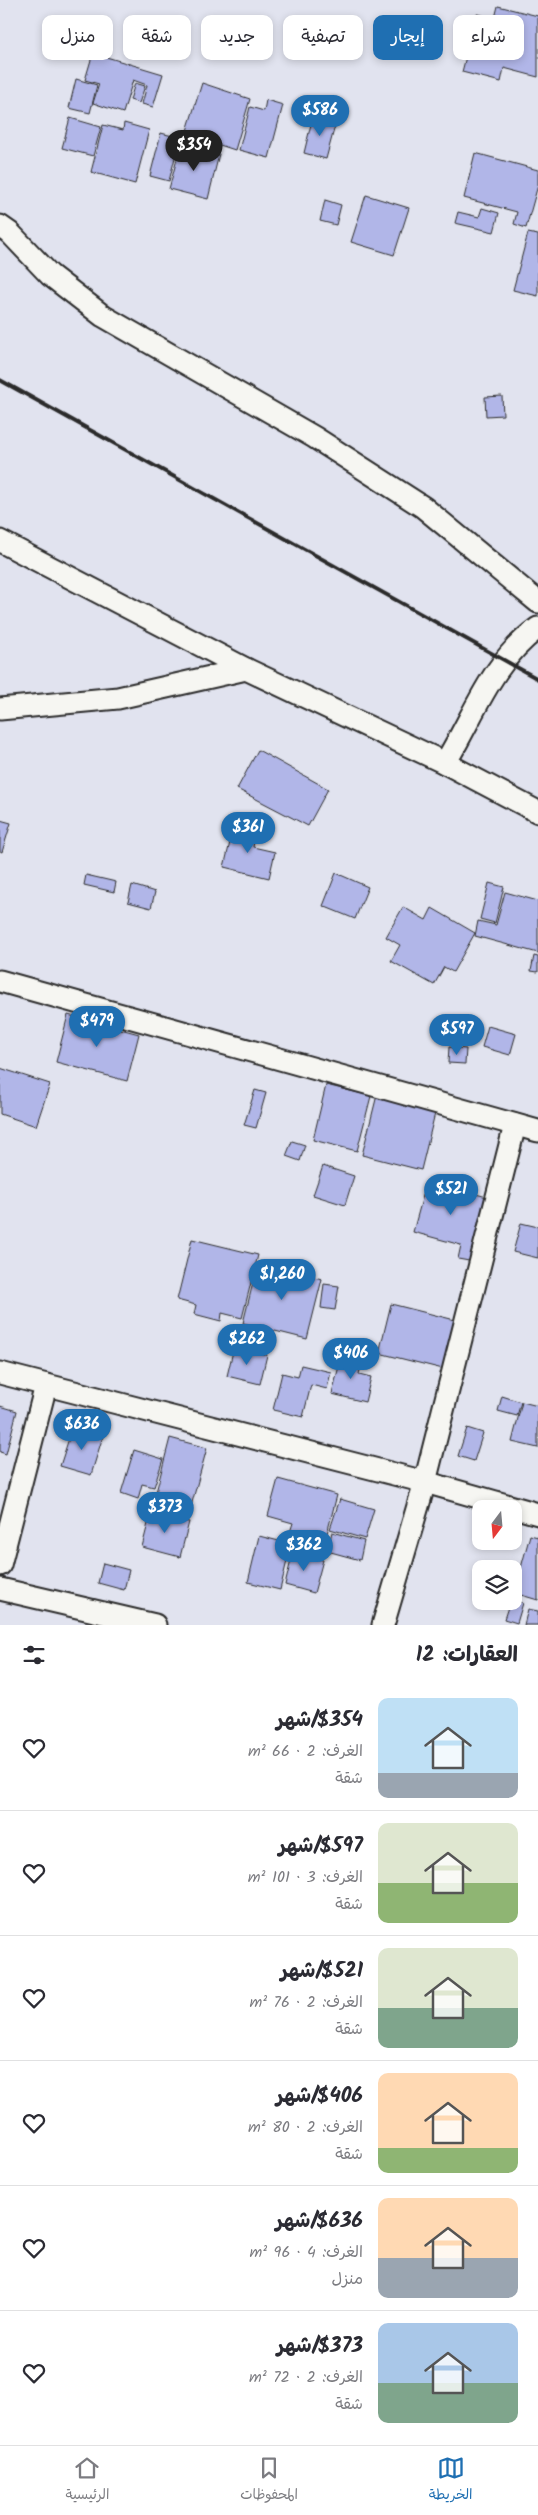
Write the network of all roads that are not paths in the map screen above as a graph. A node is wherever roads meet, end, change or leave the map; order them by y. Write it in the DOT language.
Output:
graph roads {
  1 [pos="0,226"];
  2 [pos="0,541"];
  3 [pos="538,602"];
  4 [pos="538,628"];
  5 [pos="246,670"];
  6 [pos="0,709"];
  7 [pos="445,763"];
  8 [pos="538,812"];
  9 [pos="0,981"];
  10 [pos="515,1125"];
  11 [pos="538,1131"];
  12 [pos="0,1373"];
  13 [pos="46,1385"];
  14 [pos="425,1482"];
  15 [pos="538,1514"];
  16 [pos="0,1565"];
  17 [pos="0,1589"];
  18 [pos="154,1625"];
  19 [pos="383,1625"];
  1 -- 3 [label="street"];
  2 -- 5 [label="street"];
  4 -- 7 [label="street"];
  5 -- 6 [label="street"];
  5 -- 7 [label="street"];
  7 -- 8 [label="street"];
  9 -- 10 [label="street"];
  10 -- 11 [label="street"];
  10 -- 14 [label="street"];
  12 -- 13 [label="street"];
  13 -- 14 [label="street"];
  13 -- 16 [label="street"];
  14 -- 15 [label="street"];
  14 -- 19 [label="street"];
  17 -- 18 [label="street"];
}
